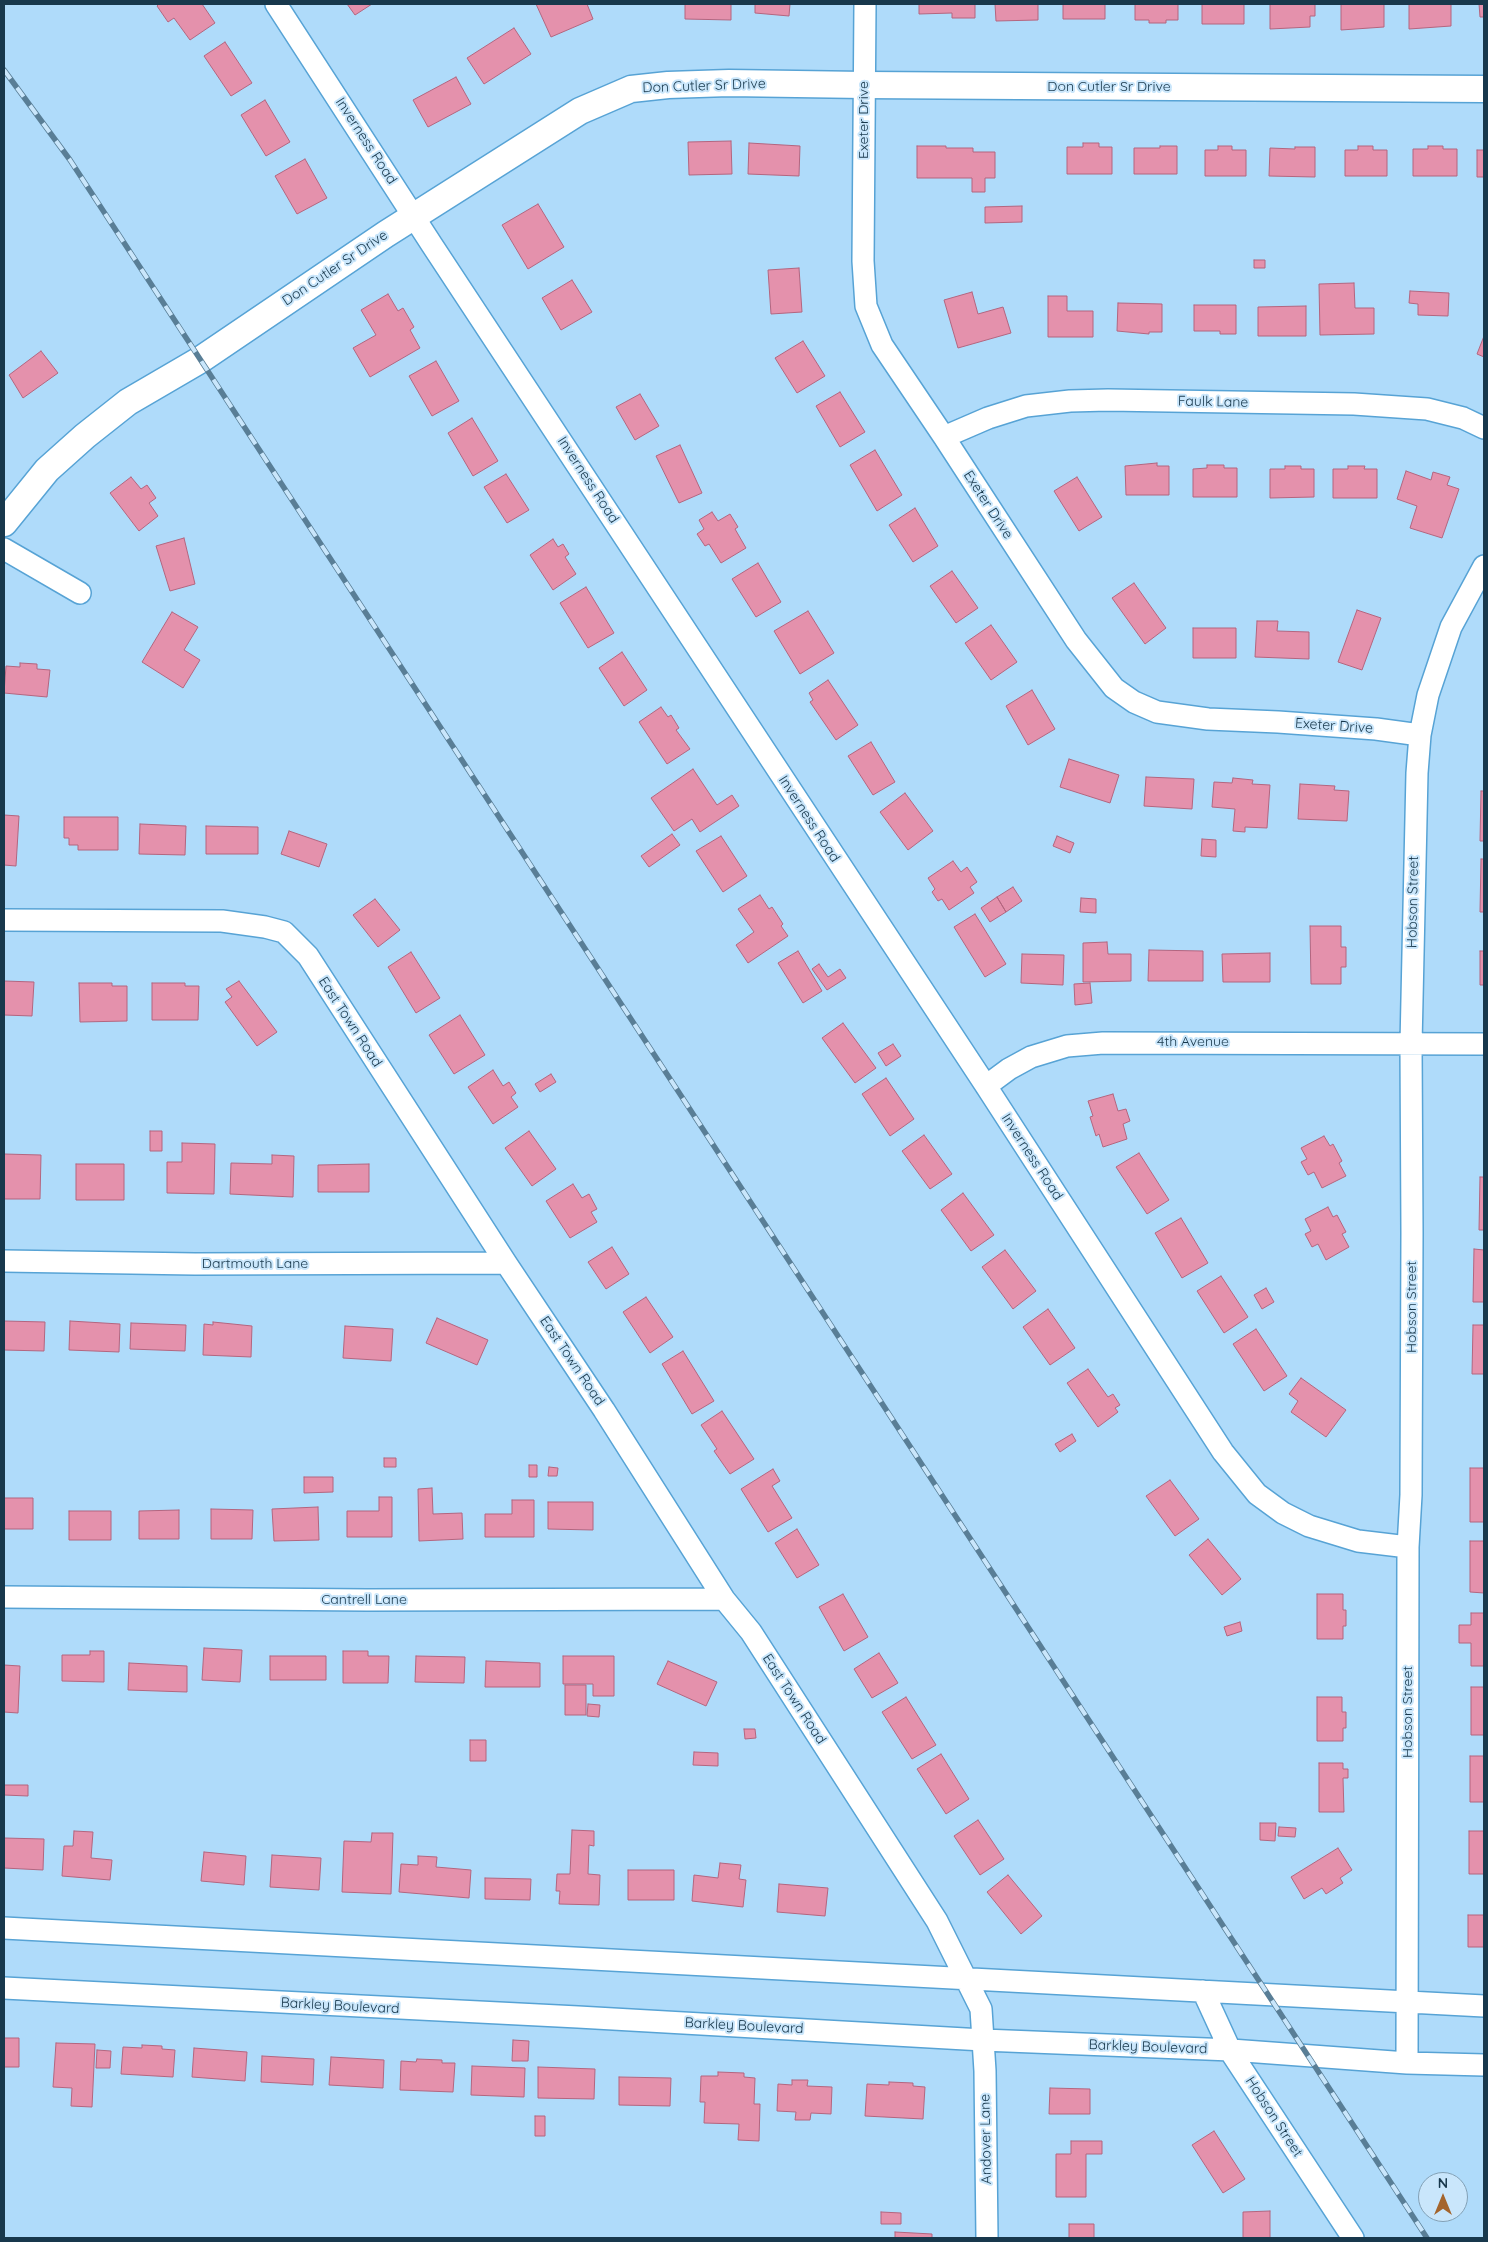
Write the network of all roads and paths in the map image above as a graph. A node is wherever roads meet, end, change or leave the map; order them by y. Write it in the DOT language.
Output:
graph roads {
  1 [pos="276,4"];
  2 [pos="865,4"];
  3 [pos="864,86"];
  4 [pos="1484,88"];
  5 [pos="414,216"];
  6 [pos="1484,428"];
  7 [pos="944,437"];
  8 [pos="4,523"];
  9 [pos="4,549"];
  10 [pos="1484,566"];
  11 [pos="80,593"];
  12 [pos="1420,735"];
  13 [pos="4,920"];
  14 [pos="1410,1044"];
  15 [pos="1484,1044"];
  16 [pos="986,1086"];
  17 [pos="4,1261"];
  18 [pos="506,1263"];
  19 [pos="1408,1547"];
  20 [pos="4,1597"];
  21 [pos="724,1599"];
  22 [pos="4,1928"];
  23 [pos="966,1979"];
  24 [pos="4,1988"];
  25 [pos="1203,1990"];
  26 [pos="1406,2003"];
  27 [pos="1484,2006"];
  28 [pos="983,2040"];
  29 [pos="1231,2050"];
  30 [pos="1407,2062"];
  31 [pos="1484,2066"];
  32 [pos="987,2238"];
  33 [pos="1353,2238"];
  1 -- 5 [label="street, Inverness Road"];
  2 -- 3 [label="street, Exeter Drive"];
  3 -- 4 [label="street, Don Cutler Sr Drive"];
  3 -- 5 [label="street, Don Cutler Sr Drive"];
  3 -- 7 [label="street, Exeter Drive"];
  5 -- 8 [label="street, Don Cutler Sr Drive"];
  5 -- 16 [label="street, Inverness Road"];
  6 -- 7 [label="street, Faulk Lane"];
  7 -- 12 [label="street, Exeter Drive"];
  9 -- 11 [label="street"];
  10 -- 12 [label="street, Hobson Street"];
  12 -- 14 [label="street, Hobson Street"];
  13 -- 18 [label="street, East Town Road"];
  14 -- 15 [label="street, 4th Avenue"];
  14 -- 16 [label="street, 4th Avenue"];
  14 -- 19 [label="street, Hobson Street"];
  16 -- 19 [label="street, Inverness Road"];
  17 -- 18 [label="street, Dartmouth Lane"];
  18 -- 21 [label="street, East Town Road"];
  19 -- 26 [label="street, Hobson Street"];
  20 -- 21 [label="street, Cantrell Lane"];
  21 -- 23 [label="street, East Town Road"];
  22 -- 23 [label="street"];
  23 -- 25 [label="street"];
  23 -- 28 [label="street, East Town Road"];
  24 -- 28 [label="street, Barkley Boulevard"];
  25 -- 26 [label="street"];
  25 -- 29 [label="street, Hobson Street"];
  26 -- 27 [label="street"];
  26 -- 30 [label="street, Hobson Street"];
  28 -- 29 [label="street, Barkley Boulevard"];
  28 -- 32 [label="street, Andover Lane"];
  29 -- 30 [label="street, Barkley Boulevard"];
  29 -- 33 [label="street, Hobson Street"];
  30 -- 31 [label="street, Barkley Boulevard"];
}
